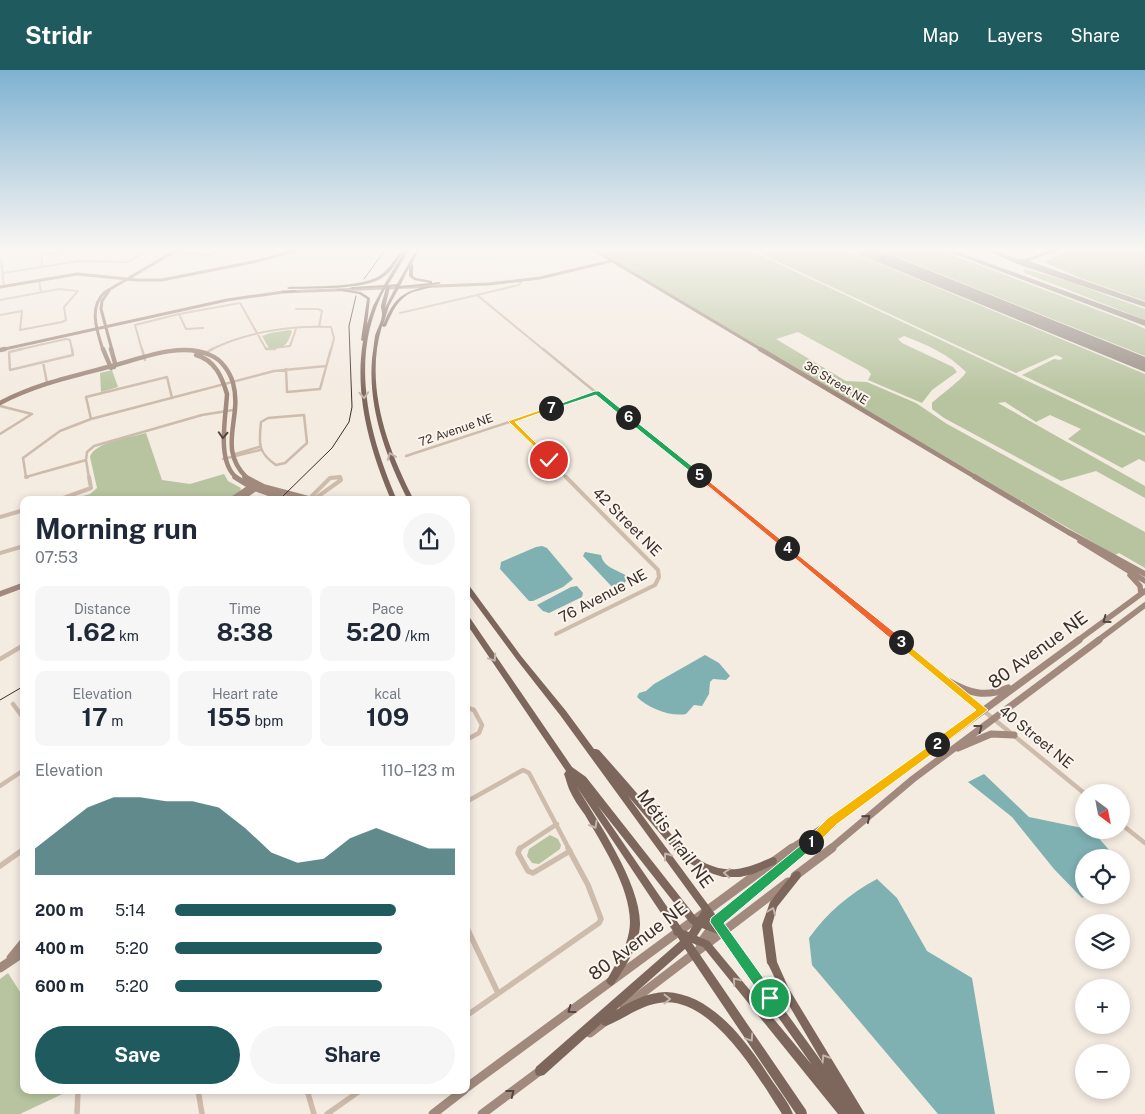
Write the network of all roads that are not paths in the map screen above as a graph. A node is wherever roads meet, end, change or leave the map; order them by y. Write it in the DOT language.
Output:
graph roads {
  1 [pos="71,299"];
  2 [pos="98,299"];
  3 [pos="104,299"];
  4 [pos="219,299"];
  5 [pos="236,299"];
  6 [pos="369,299"];
  7 [pos="379,299"];
  8 [pos="384,299"];
  9 [pos="391,299"];
  10 [pos="399,299"];
  11 [pos="458,299"];
  12 [pos="483,299"];
  13 [pos="675,299"];
  14 [pos="296,309"];
  15 [pos="400,313"];
  16 [pos="179,314"];
  17 [pos="384,314"];
  18 [pos="0,315"];
  19 [pos="95,319"];
  20 [pos="104,324"];
  21 [pos="118,324"];
  22 [pos="319,327"];
  23 [pos="85,328"];
  24 [pos="203,328"];
  25 [pos="98,329"];
  26 [pos="296,329"];
  27 [pos="379,330"];
  28 [pos="258,334"];
  29 [pos="108,336"];
  30 [pos="364,346"];
  31 [pos="0,348"];
  32 [pos="205,353"];
  33 [pos="106,356"];
  34 [pos="200,356"];
  35 [pos="145,359"];
  36 [pos="43,362"];
  37 [pos="326,366"];
  38 [pos="112,367"];
  39 [pos="286,369"];
  40 [pos="90,371"];
  41 [pos="232,382"];
  42 [pos="47,383"];
  43 [pos="224,384"];
  44 [pos="597,393"];
  45 [pos="172,398"];
  46 [pos="0,405"];
  47 [pos="233,410"];
  48 [pos="225,411"];
  49 [pos="91,419"];
  50 [pos="511,421"];
  51 [pos="0,434"];
  52 [pos="259,449"];
  53 [pos="406,456"];
  54 [pos="232,457"];
  55 [pos="223,459"];
  56 [pos="86,460"];
  57 [pos="259,484"];
  58 [pos="252,489"];
  59 [pos="70,496"];
  60 [pos="239,496"];
  61 [pos="244,496"];
  62 [pos="276,496"];
  63 [pos="298,496"];
  64 [pos="314,496"];
  65 [pos="317,496"];
  66 [pos="392,496"];
  67 [pos="409,496"];
  68 [pos="20,511"];
  69 [pos="0,517"];
  70 [pos="1068,532"];
  71 [pos="20,547"];
  72 [pos="0,553"];
  73 [pos="1114,563"];
  74 [pos="1145,574"];
  75 [pos="659,577"];
  76 [pos="1145,581"];
  77 [pos="20,586"];
  78 [pos="470,591"];
  79 [pos="1143,593"];
  80 [pos="0,594"];
  81 [pos="1143,607"];
  82 [pos="470,623"];
  83 [pos="556,634"];
  84 [pos="20,647"];
  85 [pos="0,659"];
  86 [pos="948,681"];
  87 [pos="1023,681"];
  88 [pos="13,704"];
  89 [pos="470,709"];
  90 [pos="983,710"];
  91 [pos="563,713"];
  92 [pos="20,714"];
  93 [pos="993,718"];
  94 [pos="1014,735"];
  95 [pos="470,738"];
  96 [pos="949,752"];
  97 [pos="565,766"];
  98 [pos="20,773"];
  99 [pos="0,786"];
  100 [pos="1075,786"];
  101 [pos="470,800"];
  102 [pos="832,822"];
  103 [pos="557,824"];
  104 [pos="1130,831"];
  105 [pos="1145,843"];
  106 [pos="570,850"];
  107 [pos="20,852"];
  108 [pos="773,861"];
  109 [pos="0,866"];
  110 [pos="797,875"];
  111 [pos="706,910"];
  112 [pos="696,922"];
  113 [pos="714,925"];
  114 [pos="677,932"];
  115 [pos="723,932"];
  116 [pos="470,934"];
  117 [pos="688,940"];
  118 [pos="704,943"];
  119 [pos="20,947"];
  120 [pos="693,954"];
  121 [pos="20,955"];
  122 [pos="3,966"];
  123 [pos="611,981"];
  124 [pos="498,994"];
  125 [pos="470,1013"];
  126 [pos="606,1021"];
  127 [pos="540,1071"];
  128 [pos="470,1085"];
  129 [pos="78,1094"];
  130 [pos="199,1094"];
  131 [pos="308,1094"];
  132 [pos="355,1094"];
  133 [pos="459,1094"];
  134 [pos="77,1114"];
  135 [pos="202,1114"];
  136 [pos="314,1114"];
  137 [pos="327,1114"];
  138 [pos="433,1114"];
  139 [pos="482,1114"];
  140 [pos="788,1114"];
  141 [pos="802,1114"];
  142 [pos="845,1114"];
  143 [pos="853,1114"];
  144 [pos="860,1114"];
  1 -- 18 [label="street"];
  2 -- 19 [label="street"];
  3 -- 20 [label="street"];
  4 -- 20 [label="street"];
  5 -- 21 [label="street"];
  6 -- 30 [label="main road"];
  7 -- 30 [label="main road"];
  8 -- 17 [label="main road"];
  9 -- 17 [label="main road"];
  10 -- 27 [label="main road"];
  11 -- 15 [label="street"];
  12 -- 44 [label="street, 40 Street NE"];
  13 -- 70 [label="street, 36 Street NE"];
  14 -- 22 [label="street"];
  16 -- 24 [label="street"];
  16 -- 28 [label="street"];
  16 -- 35 [label="street"];
  17 -- 27 [label="main road"];
  19 -- 23 [label="street"];
  19 -- 25 [label="street"];
  20 -- 21 [label="street"];
  20 -- 25 [label="street"];
  20 -- 29 [label="street"];
  21 -- 29 [label="street"];
  22 -- 26 [label="street"];
  22 -- 37 [label="street"];
  23 -- 25 [label="street"];
  23 -- 31 [label="street"];
  25 -- 31 [label="street"];
  25 -- 33 [label="street"];
  26 -- 28 [label="street"];
  26 -- 28 [label="street"];
  67 -- 27 [label="main road, one-way"];
  28 -- 32 [label="street"];
  29 -- 38 [label="street"];
  30 -- 66 [label="main road, one-way"];
  32 -- 34 [label="street"];
  32 -- 35 [label="street"];
  32 -- 41 [label="street"];
  33 -- 38 [label="street"];
  33 -- 40 [label="street"];
  34 -- 35 [label="street"];
  34 -- 43 [label="street"];
  35 -- 38 [label="street"];
  36 -- 36 [label="street"];
  36 -- 42 [label="street"];
  37 -- 39 [label="street"];
  37 -- 39 [label="street"];
  38 -- 40 [label="street"];
  38 -- 42 [label="street"];
  39 -- 41 [label="street"];
  40 -- 42 [label="street"];
  41 -- 43 [label="street"];
  41 -- 47 [label="street"];
  42 -- 46 [label="street"];
  43 -- 45 [label="street"];
  43 -- 48 [label="street"];
  44 -- 50 [label="street, 72 Avenue NE"];
  44 -- 86 [label="street, 40 Street NE"];
  45 -- 49 [label="street"];
  45 -- 49 [label="street"];
  46 -- 51 [label="street"];
  47 -- 48 [label="street"];
  47 -- 54 [label="street"];
  48 -- 55 [label="street, one-way"];
  48 -- 56 [label="street"];
  49 -- 56 [label="street"];
  50 -- 53 [label="street, 72 Avenue NE"];
  50 -- 75 [label="street, 42 Street NE"];
  52 -- 52 [label="street"];
  52 -- 54 [label="street"];
  54 -- 55 [label="street"];
  54 -- 57 [label="street"];
  55 -- 58 [label="street"];
  56 -- 59 [label="street"];
  57 -- 58 [label="street"];
  57 -- 63 [label="street"];
  58 -- 60 [label="street"];
  58 -- 61 [label="street"];
  58 -- 62 [label="street"];
  64 -- 65 [label="street"];
  68 -- 69 [label="street"];
  70 -- 73 [label="street, 36 Street NE"];
  70 -- 74 [label="street, 36 Street NE"];
  71 -- 72 [label="street"];
  73 -- 76 [label="street, 36 Street NE"];
  73 -- 79 [label="street"];
  75 -- 83 [label="street, 76 Avenue NE"];
  77 -- 80 [label="street"];
  78 -- 91 [label="main road, Métis Trail NE"];
  79 -- 87 [label="street, 80 Avenue NE, one-way"];
  81 -- 93 [label="street, 80 Avenue NE"];
  82 -- 97 [label="main road, one-way"];
  84 -- 85 [label="street"];
  86 -- 87 [label="street"];
  86 -- 90 [label="street, 40 Street NE"];
  87 -- 90 [label="street, 80 Avenue NE"];
  88 -- 92 [label="street"];
  89 -- 95 [label="street"];
  90 -- 93 [label="street, 40 Street NE"];
  90 -- 102 [label="street, 80 Avenue NE"];
  108 -- 91 [label="main road, one-way"];
  111 -- 91 [label="main road, Métis Trail NE, one-way"];
  93 -- 94 [label="street, 40 Street NE"];
  96 -- 93 [label="street, 80 Avenue NE, one-way"];
  94 -- 96 [label="street"];
  94 -- 100 [label="street, 40 Street NE"];
  110 -- 96 [label="street, 80 Avenue NE, one-way"];
  97 -- 112 [label="main road"];
  97 -- 114 [label="main road"];
  97 -- 123 [label="main road, one-way"];
  98 -- 99 [label="street"];
  101 -- 103 [label="street"];
  102 -- 108 [label="street, 80 Avenue NE"];
  102 -- 113 [label="street"];
  103 -- 106 [label="street"];
  103 -- 106 [label="street"];
  104 -- 105 [label="street"];
  106 -- 124 [label="street"];
  107 -- 109 [label="street"];
  108 -- 111 [label="street, 80 Avenue NE"];
  110 -- 115 [label="street, 80 Avenue NE"];
  144 -- 110 [label="main road, one-way"];
  111 -- 112 [label="main road"];
  111 -- 113 [label="main road, Métis Trail NE"];
  112 -- 113 [label="main road"];
  112 -- 114 [label="street, 80 Avenue NE"];
  112 -- 117 [label="main road"];
  113 -- 115 [label="main road"];
  113 -- 118 [label="street"];
  114 -- 117 [label="main road"];
  114 -- 123 [label="street, 80 Avenue NE"];
  115 -- 118 [label="street, 80 Avenue NE"];
  115 -- 143 [label="main road"];
  116 -- 124 [label="street"];
  117 -- 118 [label="main road"];
  117 -- 120 [label="main road"];
  117 -- 127 [label="main road"];
  118 -- 120 [label="street, 80 Avenue NE"];
  142 -- 118 [label="main road, one-way"];
  119 -- 122 [label="street"];
  120 -- 126 [label="street, 80 Avenue NE"];
  120 -- 141 [label="main road, one-way"];
  121 -- 122 [label="street"];
  123 -- 128 [label="street, 80 Avenue NE, one-way"];
  124 -- 125 [label="street"];
  126 -- 127 [label="street, 80 Avenue NE"];
  126 -- 140 [label="main road, one-way"];
  139 -- 127 [label="street, 80 Avenue NE, one-way"];
  129 -- 134 [label="street"];
  130 -- 135 [label="street"];
  131 -- 136 [label="street"];
  132 -- 137 [label="street"];
  133 -- 138 [label="street, 80 Avenue NE"];
}
